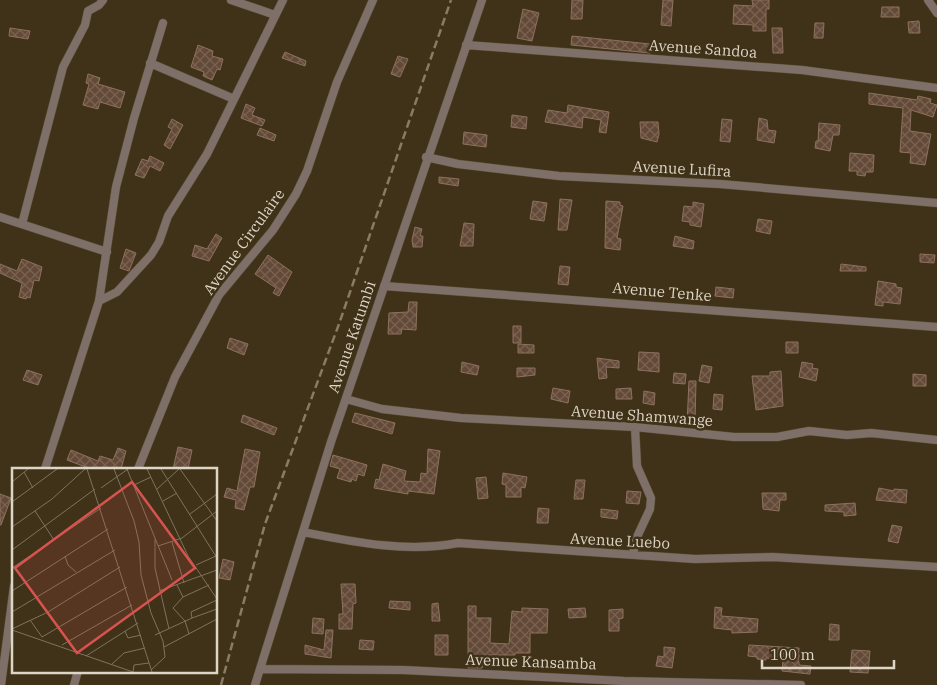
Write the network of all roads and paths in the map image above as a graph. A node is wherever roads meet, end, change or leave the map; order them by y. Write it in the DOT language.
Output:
graph roads {
  1 [pos="103,0"];
  2 [pos="231,0"];
  3 [pos="283,0"];
  4 [pos="373,0"];
  5 [pos="482,0"];
  6 [pos="928,0"];
  7 [pos="937,13"];
  8 [pos="275,16"];
  9 [pos="163,23"];
  10 [pos="466,45"];
  11 [pos="150,63"];
  12 [pos="937,88"];
  13 [pos="234,99"];
  14 [pos="426,157"];
  15 [pos="937,203"];
  16 [pos="0,217"];
  17 [pos="22,224"];
  18 [pos="106,252"];
  19 [pos="384,286"];
  20 [pos="99,301"];
  21 [pos="937,327"];
  22 [pos="346,399"];
  23 [pos="635,427"];
  24 [pos="937,440"];
  25 [pos="45,468"];
  26 [pos="138,468"];
  27 [pos="303,532"];
  28 [pos="633,554"];
  29 [pos="937,567"];
  30 [pos="12,599"];
  31 [pos="2,662"];
  32 [pos="260,669"];
  33 [pos="78,672"];
  34 [pos="624,683"];
  35 [pos="1,685"];
  36 [pos="74,685"];
  37 [pos="255,685"];
  38 [pos="802,685"];
  1 -- 17 [label="street"];
  2 -- 8 [label="street"];
  3 -- 8 [label="street"];
  4 -- 26 [label="street, Avenue Circulaire"];
  5 -- 10 [label="street, Avenue Katumbi"];
  6 -- 7 [label="street"];
  8 -- 13 [label="street"];
  9 -- 11 [label="street"];
  10 -- 12 [label="street, Avenue Sandoa"];
  10 -- 14 [label="street, Avenue Katumbi"];
  11 -- 13 [label="street"];
  11 -- 18 [label="street"];
  13 -- 20 [label="street"];
  14 -- 15 [label="street, Avenue Lufira"];
  14 -- 19 [label="street, Avenue Katumbi"];
  16 -- 17 [label="street"];
  17 -- 18 [label="street"];
  18 -- 20 [label="street"];
  19 -- 21 [label="street, Avenue Tenke"];
  19 -- 22 [label="street, Avenue Katumbi"];
  20 -- 25 [label="street"];
  22 -- 23 [label="street, Avenue Shamwange"];
  22 -- 27 [label="street, Avenue Katumbi"];
  23 -- 24 [label="street, Avenue Shamwange"];
  23 -- 28 [label="street"];
  27 -- 28 [label="street, Avenue Luebo"];
  27 -- 32 [label="street, Avenue Katumbi"];
  28 -- 29 [label="street, Avenue Luebo"];
  30 -- 31 [label="street"];
  31 -- 35 [label="street"];
  32 -- 34 [label="street, Avenue Kansamba"];
  32 -- 37 [label="street, Avenue Katumbi"];
  33 -- 36 [label="street"];
  34 -- 38 [label="street, Avenue Kansamba"];
}
